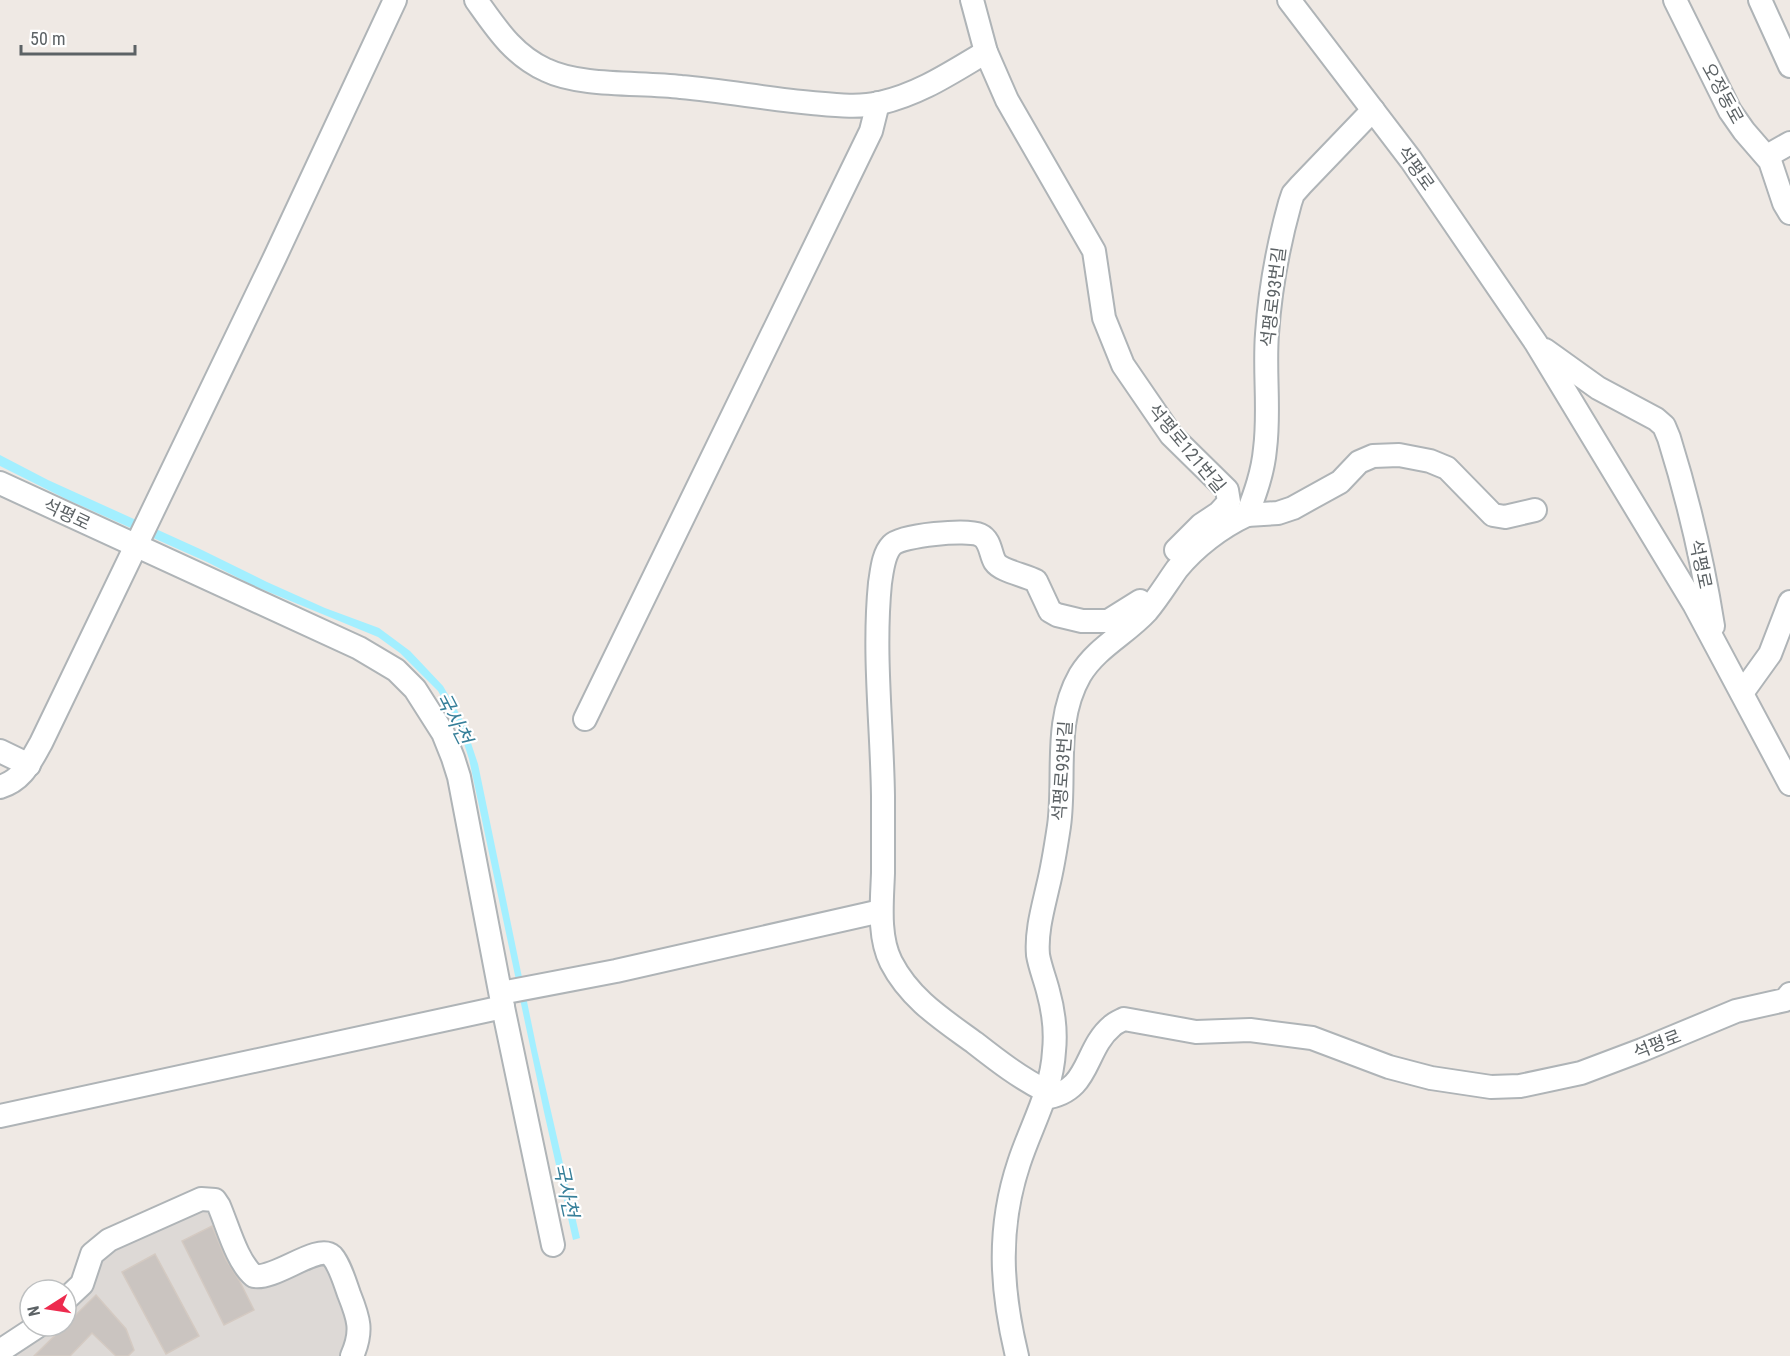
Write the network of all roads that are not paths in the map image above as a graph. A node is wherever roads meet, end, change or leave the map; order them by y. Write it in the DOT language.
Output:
graph roads {
  1 [pos="395,0"];
  2 [pos="476,0"];
  3 [pos="972,0"];
  4 [pos="1288,0"];
  5 [pos="1675,0"];
  6 [pos="1760,0"];
  7 [pos="986,52"];
  8 [pos="1790,66"];
  9 [pos="878,104"];
  10 [pos="1373,110"];
  11 [pos="1790,143"];
  12 [pos="1767,156"];
  13 [pos="1790,213"];
  14 [pos="1536,343"];
  15 [pos="0,483"];
  16 [pos="1535,510"];
  17 [pos="1232,517"];
  18 [pos="140,536"];
  19 [pos="1790,602"];
  20 [pos="1144,605"];
  21 [pos="1715,643"];
  22 [pos="1742,693"];
  23 [pos="585,718"];
  24 [pos="0,751"];
  25 [pos="28,765"];
  26 [pos="1790,784"];
  27 [pos="0,787"];
  28 [pos="881,911"];
  29 [pos="1790,993"];
  30 [pos="504,998"];
  31 [pos="1045,1095"];
  32 [pos="0,1116"];
  33 [pos="553,1245"];
  34 [pos="78,1288"];
  35 [pos="20,1338"];
  36 [pos="0,1351"];
  37 [pos="352,1356"];
  38 [pos="1017,1356"];
  1 -- 18 [label="street"];
  2 -- 9 [label="street"];
  3 -- 7 [label="street, 석평로121번길"];
  4 -- 10 [label="street, 석평로"];
  5 -- 12 [label="street, 오정동로"];
  6 -- 8 [label="street"];
  7 -- 9 [label="street"];
  7 -- 17 [label="street, 석평로121번길"];
  9 -- 23 [label="street"];
  10 -- 14 [label="street, 석평로"];
  10 -- 17 [label="street, 석평로93번길"];
  11 -- 12 [label="street"];
  12 -- 13 [label="street, 오정동로"];
  14 -- 21 [label="street, 석평로"];
  14 -- 21 [label="street, 석평로"];
  15 -- 18 [label="street, 석평로"];
  16 -- 17 [label="street"];
  17 -- 20 [label="street, 석평로93번길"];
  18 -- 25 [label="street"];
  18 -- 30 [label="street, 석평로"];
  19 -- 22 [label="street"];
  20 -- 28 [label="street"];
  20 -- 31 [label="street, 석평로93번길"];
  21 -- 22 [label="street, 석평로"];
  22 -- 26 [label="street, 석평로"];
  24 -- 25 [label="street"];
  25 -- 27 [label="street"];
  28 -- 30 [label="street"];
  28 -- 31 [label="street"];
  29 -- 31 [label="street, 석평로"];
  30 -- 32 [label="street"];
  30 -- 33 [label="street, 석평로"];
  31 -- 38 [label="street, 석평로93번길"];
  34 -- 37 [label="street"];
  35 -- 36 [label="street"];
}
